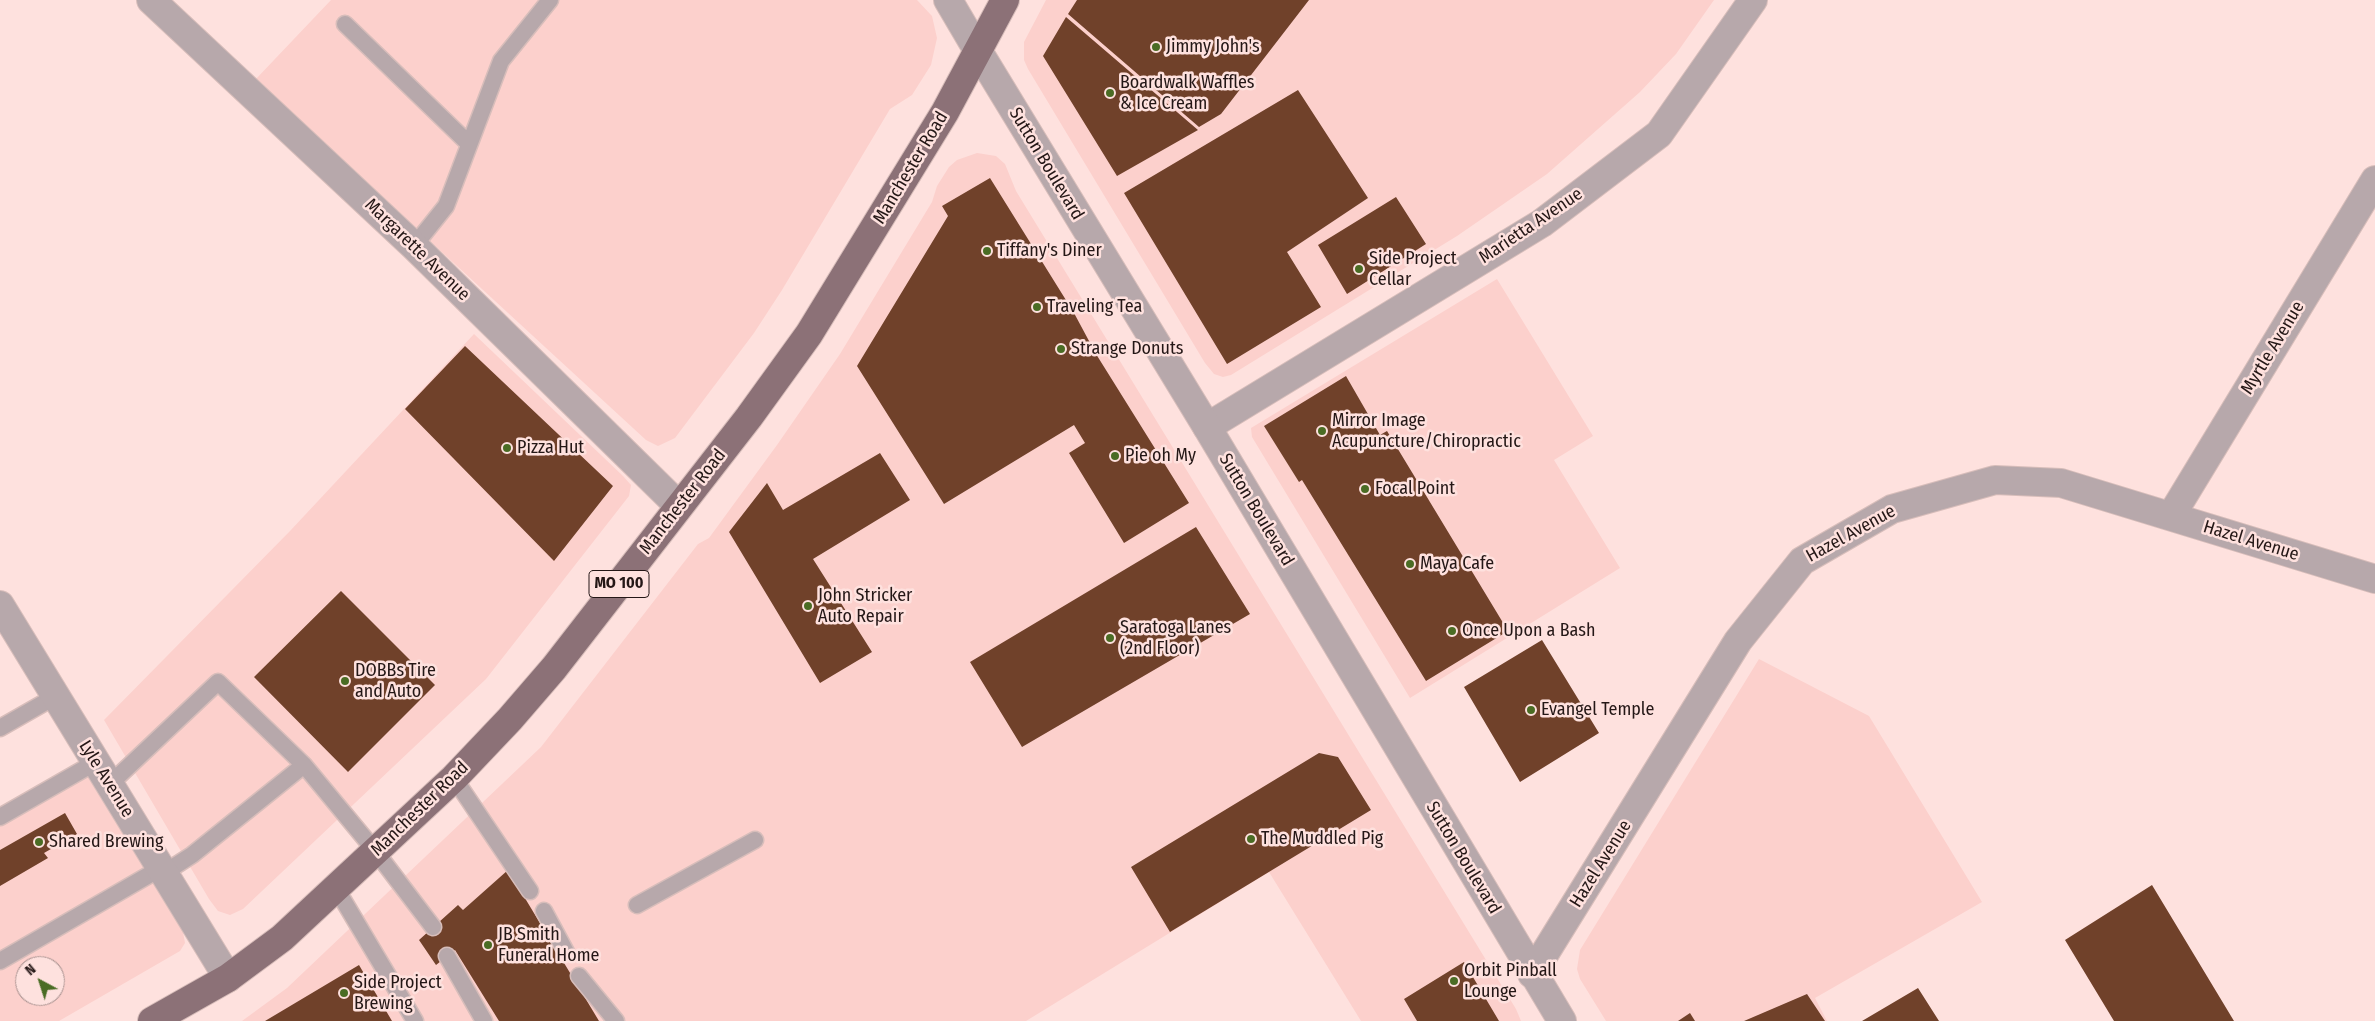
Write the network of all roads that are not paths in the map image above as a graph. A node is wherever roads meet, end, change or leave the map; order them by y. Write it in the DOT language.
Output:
graph roads {
  1 [pos="151,0"];
  2 [pos="550,0"];
  3 [pos="948,0"];
  4 [pos="1005,0"];
  5 [pos="1753,0"];
  6 [pos="345,24"];
  7 [pos="978,51"];
  8 [pos="470,144"];
  9 [pos="2375,180"];
  10 [pos="414,246"];
  11 [pos="1207,426"];
  12 [pos="679,506"];
  13 [pos="2171,516"];
  14 [pos="2375,580"];
  15 [pos="0,605"];
  16 [pos="56,696"];
  17 [pos="0,728"];
  18 [pos="304,765"];
  19 [pos="103,773"];
  20 [pos="454,778"];
  21 [pos="0,818"];
  22 [pos="755,840"];
  23 [pos="376,852"];
  24 [pos="163,871"];
  25 [pos="336,888"];
  26 [pos="530,891"];
  27 [pos="638,905"];
  28 [pos="544,911"];
  29 [pos="433,927"];
  30 [pos="566,952"];
  31 [pos="446,956"];
  32 [pos="0,961"];
  33 [pos="1532,974"];
  34 [pos="579,976"];
  35 [pos="228,978"];
  36 [pos="156,1020"];
  37 [pos="415,1021"];
  38 [pos="484,1021"];
  39 [pos="616,1021"];
  40 [pos="1562,1021"];
  1 -- 10 [label="street, Margarette Avenue"];
  2 -- 8 [label="lane"];
  3 -- 7 [label="street, Sutton Boulevard"];
  4 -- 7 [label="main road, Manchester Road / MO 100"];
  5 -- 11 [label="street, Marietta Avenue"];
  6 -- 8 [label="lane"];
  7 -- 11 [label="street, Sutton Boulevard"];
  7 -- 12 [label="main road, Manchester Road / MO 100"];
  8 -- 10 [label="lane"];
  9 -- 13 [label="street, Myrtle Avenue"];
  10 -- 12 [label="street, Margarette Avenue"];
  11 -- 33 [label="street, Sutton Boulevard"];
  12 -- 20 [label="main road, Manchester Road / MO 100"];
  13 -- 14 [label="street, Hazel Avenue"];
  13 -- 33 [label="street, Hazel Avenue"];
  15 -- 16 [label="street, Lyle Avenue"];
  16 -- 17 [label="lane"];
  16 -- 19 [label="street, Lyle Avenue"];
  18 -- 19 [label="lane"];
  18 -- 23 [label="lane"];
  18 -- 24 [label="lane"];
  19 -- 21 [label="lane"];
  19 -- 24 [label="street, Lyle Avenue"];
  20 -- 23 [label="main road, Manchester Road / MO 100"];
  20 -- 26 [label="lane"];
  22 -- 27 [label="lane"];
  23 -- 25 [label="main road, Manchester Road / MO 100"];
  23 -- 29 [label="lane"];
  24 -- 32 [label="lane"];
  24 -- 35 [label="street, Lyle Avenue"];
  25 -- 35 [label="main road, Manchester Road / MO 100"];
  25 -- 37 [label="lane"];
  28 -- 30 [label="lane"];
  31 -- 38 [label="lane"];
  33 -- 40 [label="street, Sutton Boulevard"];
  34 -- 39 [label="lane"];
  35 -- 36 [label="main road, Manchester Road / MO 100"];
}
